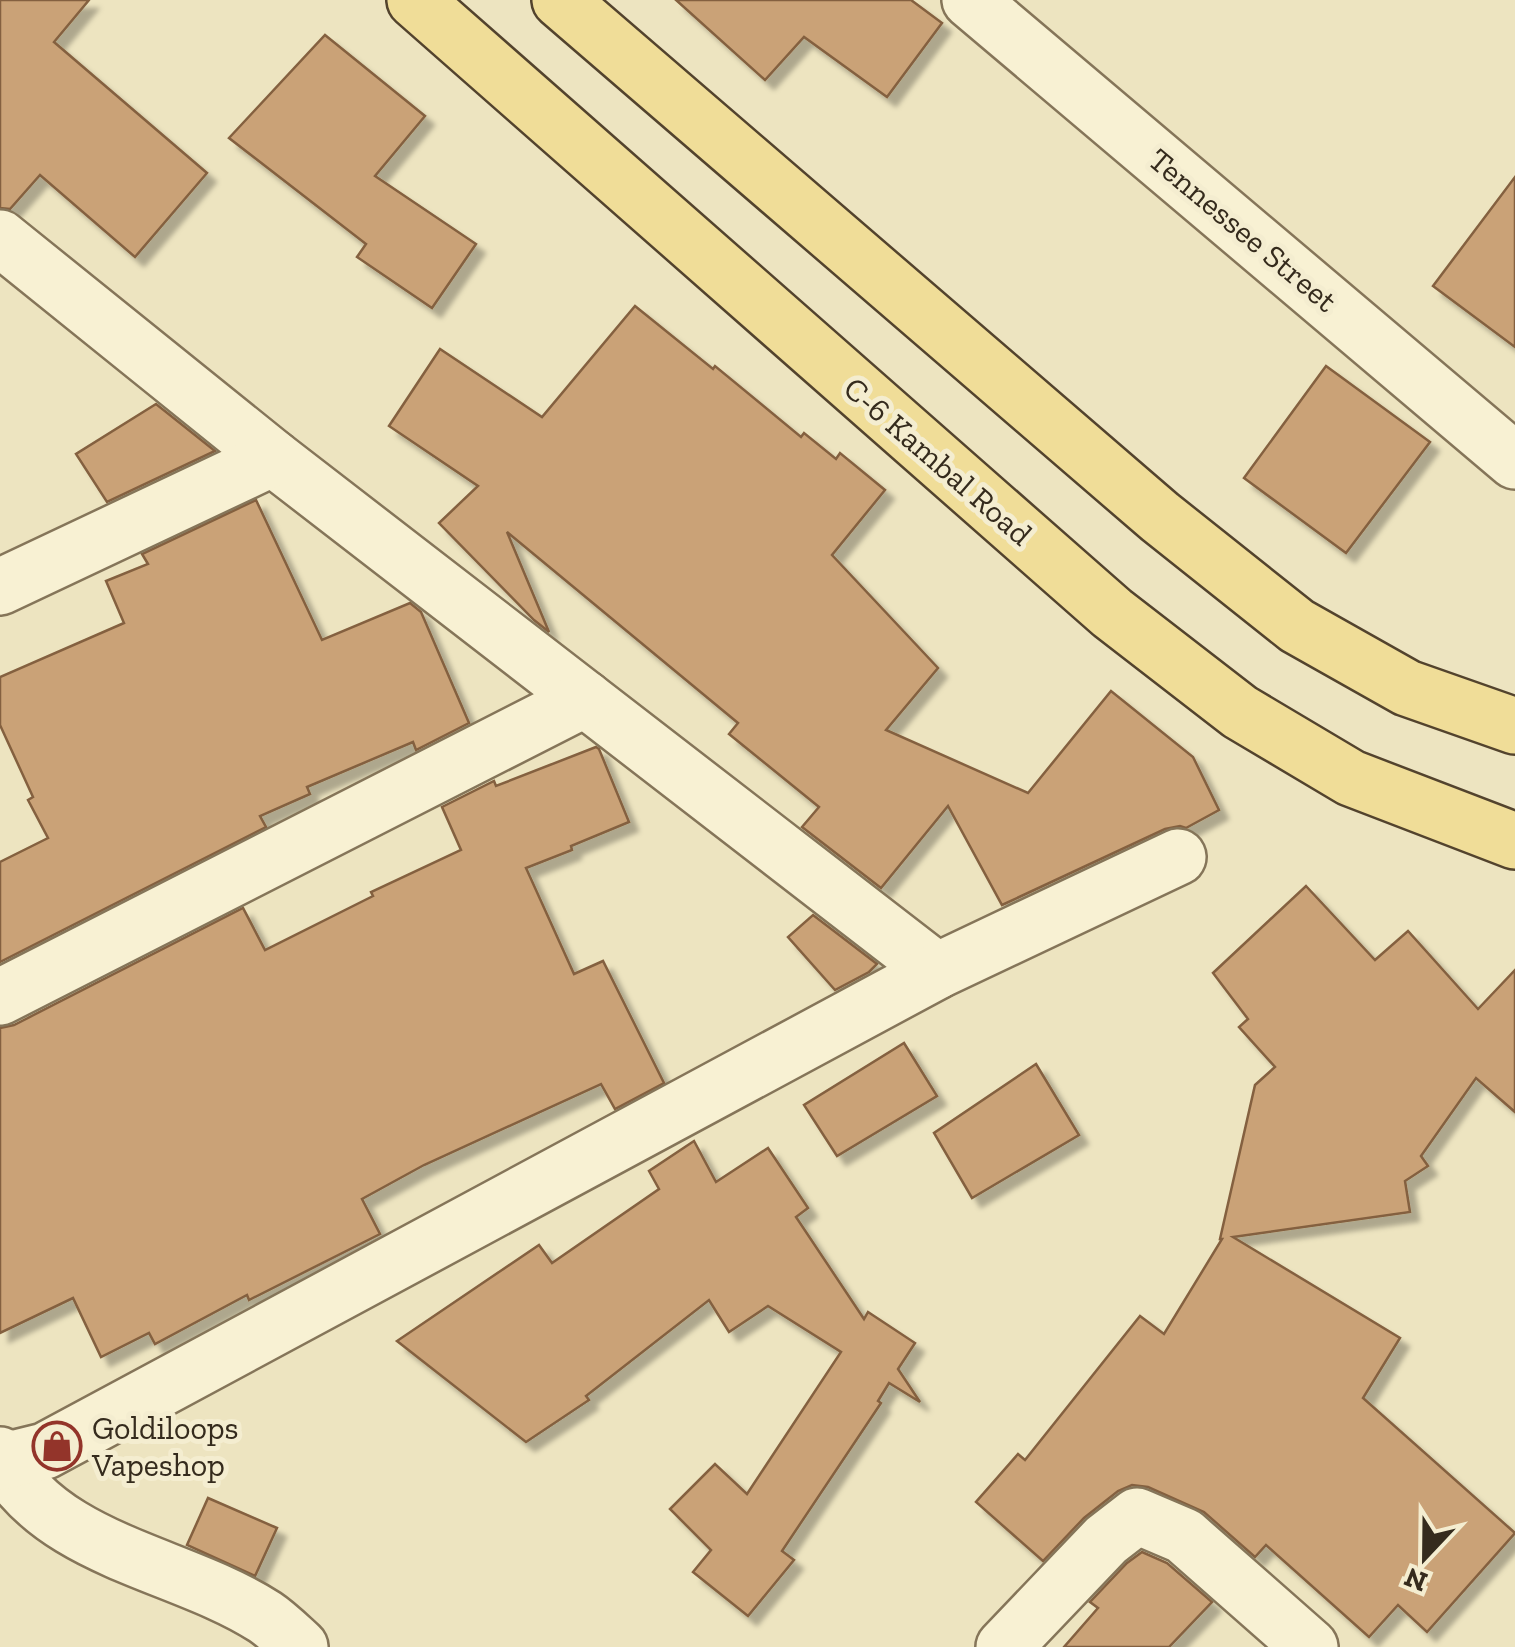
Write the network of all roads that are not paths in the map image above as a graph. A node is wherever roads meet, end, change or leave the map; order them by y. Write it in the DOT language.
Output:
graph roads {
  1 [pos="415,0"];
  2 [pos="560,0"];
  3 [pos="970,0"];
  4 [pos="0,238"];
  5 [pos="272,458"];
  6 [pos="1515,460"];
  7 [pos="0,587"];
  8 [pos="585,699"];
  9 [pos="1515,726"];
  10 [pos="1515,840"];
  11 [pos="1178,857"];
  12 [pos="937,971"];
  13 [pos="0,997"];
  14 [pos="1,1459"];
  15 [pos="283,1632"];
  16 [pos="1004,1647"];
  17 [pos="1310,1647"];
  1 -- 10 [label="main road, C-6 Kambal Road"];
  2 -- 9 [label="main road"];
  3 -- 6 [label="street, Tennessee Street"];
  4 -- 5 [label="street"];
  5 -- 7 [label="street"];
  5 -- 8 [label="street"];
  8 -- 12 [label="street"];
  8 -- 13 [label="street"];
  11 -- 12 [label="street"];
  12 -- 14 [label="street"];
  14 -- 15 [label="street"];
  16 -- 17 [label="street"];
}
